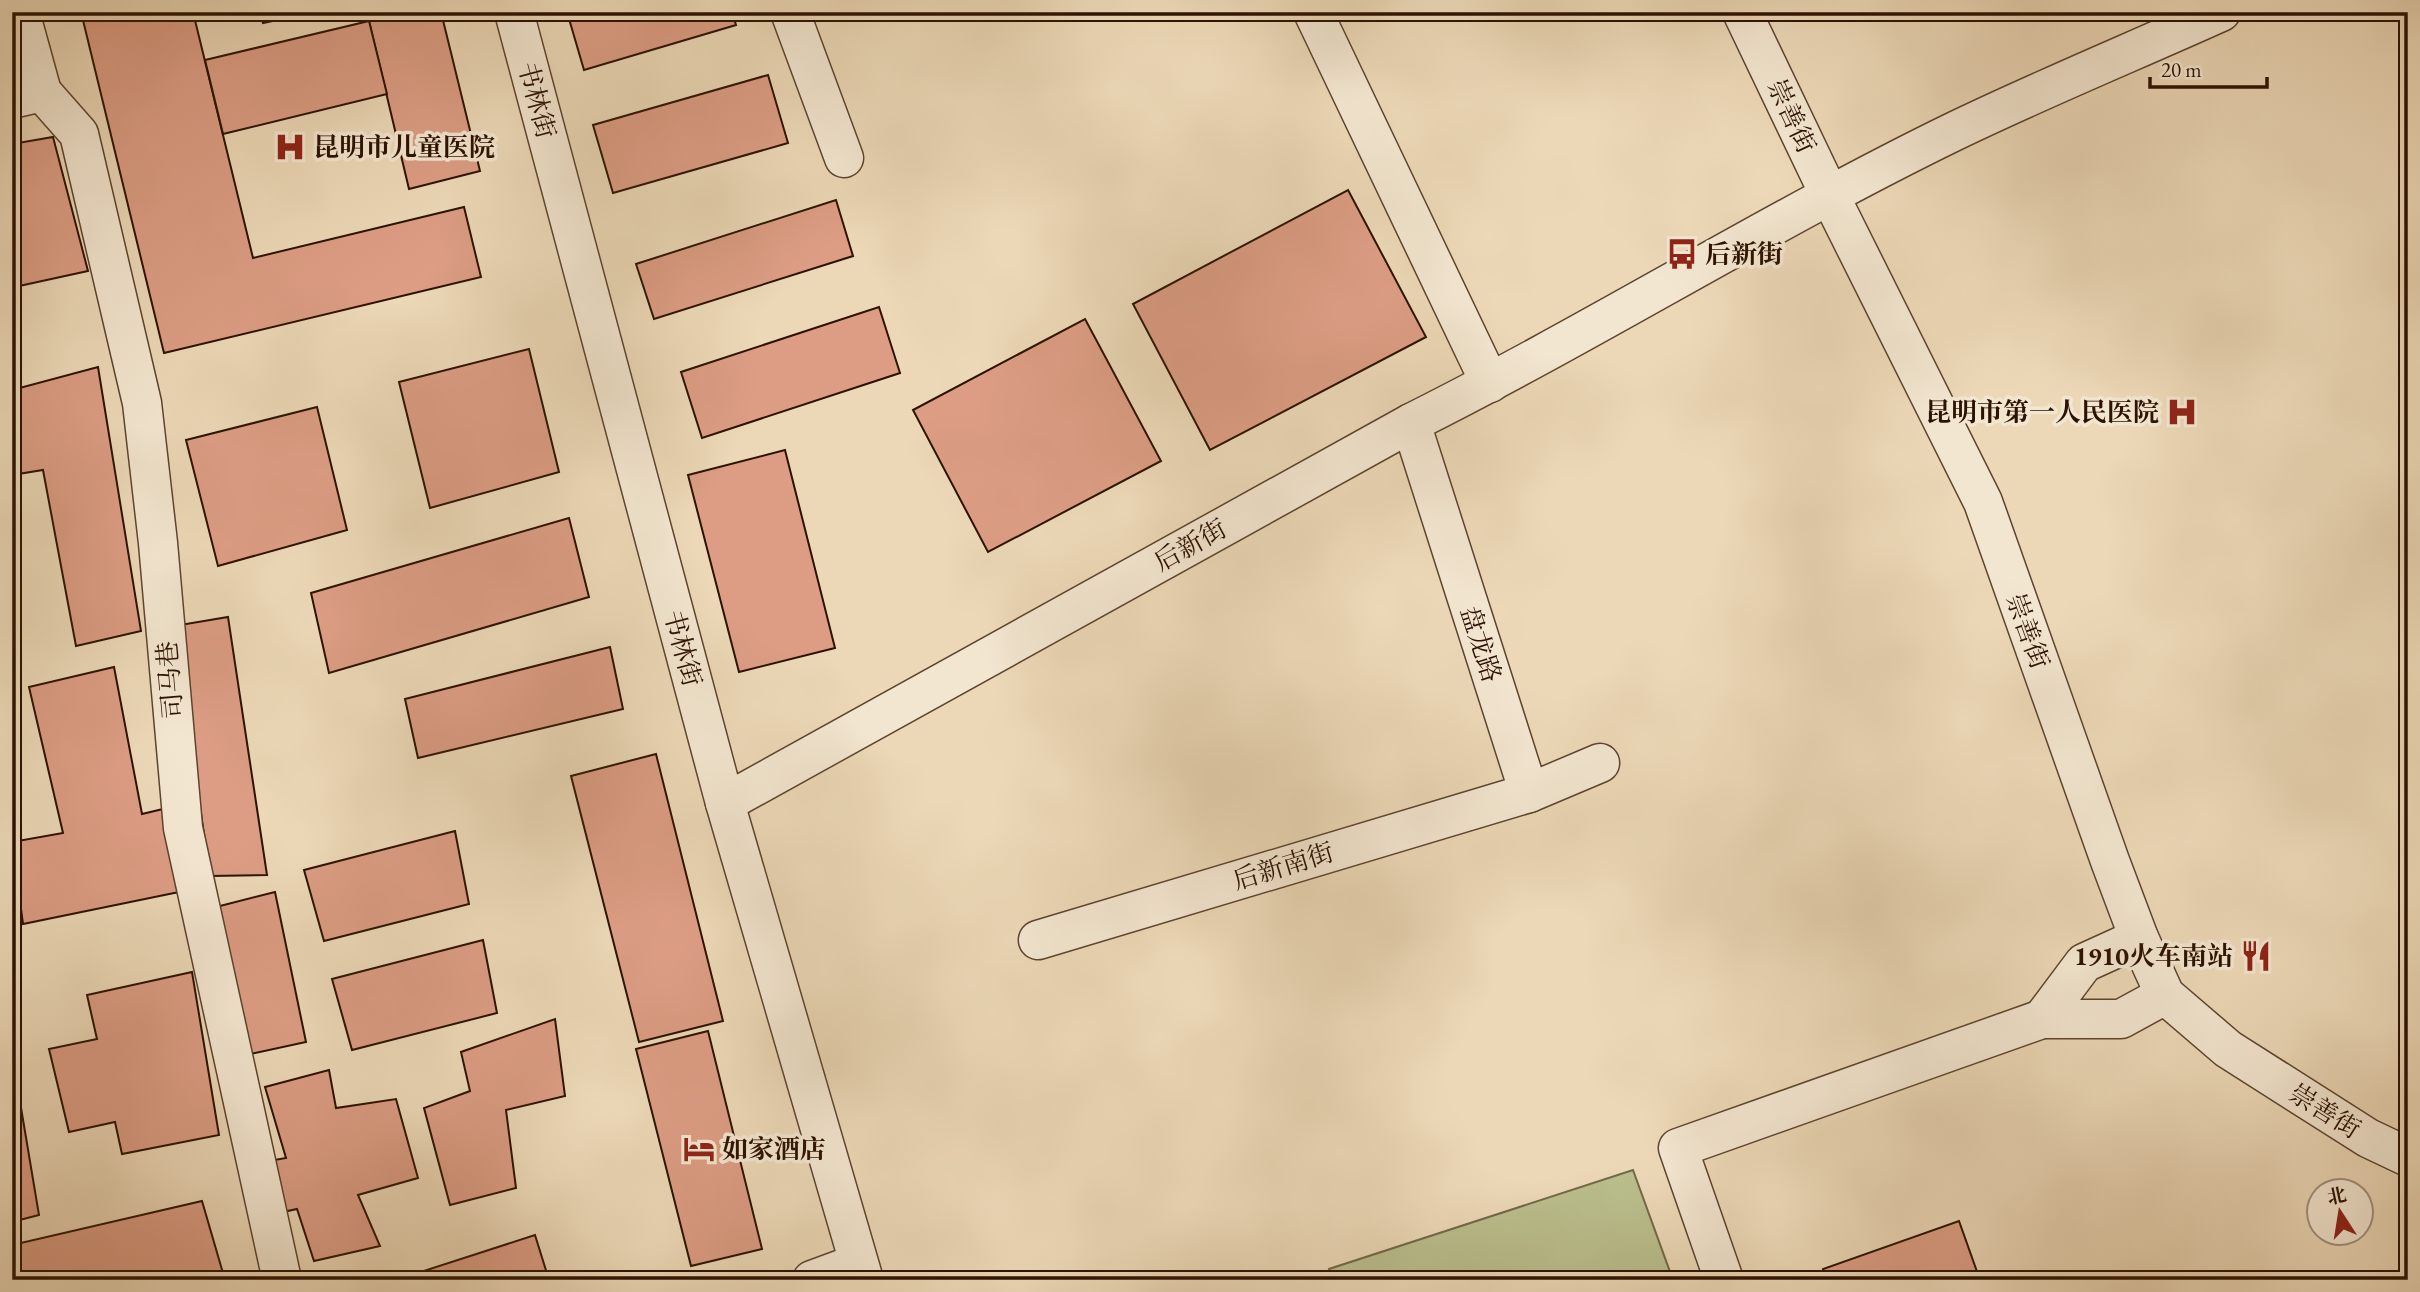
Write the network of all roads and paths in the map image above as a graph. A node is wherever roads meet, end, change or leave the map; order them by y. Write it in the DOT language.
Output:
graph roads {
  1 [pos="20,12"];
  2 [pos="514,12"];
  3 [pos="790,12"];
  4 [pos="1313,12"];
  5 [pos="1742,12"];
  6 [pos="2221,12"];
  7 [pos="27,96"];
  8 [pos="844,158"];
  9 [pos="1830,196"];
  10 [pos="1490,383"];
  11 [pos="1410,423"];
  12 [pos="1600,763"];
  13 [pos="1529,793"];
  14 [pos="725,803"];
  15 [pos="2139,938"];
  16 [pos="1038,940"];
  17 [pos="2165,995"];
  18 [pos="2042,1019"];
  19 [pos="2408,1157"];
  20 [pos="861,1271"];
  21 [pos="282,1280"];
  22 [pos="812,1280"];
  23 [pos="1724,1280"];
  1 -- 7 [label="street"];
  2 -- 14 [label="street, 书林街"];
  3 -- 8 [label="street"];
  4 -- 10 [label="street"];
  5 -- 9 [label="street, 崇善街"];
  6 -- 9 [label="street, 后新街"];
  7 -- 21 [label="street, 司马巷"];
  9 -- 10 [label="street, 后新街"];
  9 -- 15 [label="street, 崇善街"];
  10 -- 11 [label="street, 后新街"];
  11 -- 13 [label="street, 盘龙路"];
  11 -- 14 [label="street, 后新街"];
  12 -- 13 [label="street"];
  13 -- 16 [label="street, 后新南街"];
  14 -- 20 [label="street, 书林街"];
  15 -- 17 [label="street, 崇善街"];
  15 -- 18 [label="street"];
  17 -- 18 [label="street"];
  17 -- 19 [label="street, 崇善街"];
  18 -- 23 [label="street"];
  20 -- 22 [label="street"];
}
